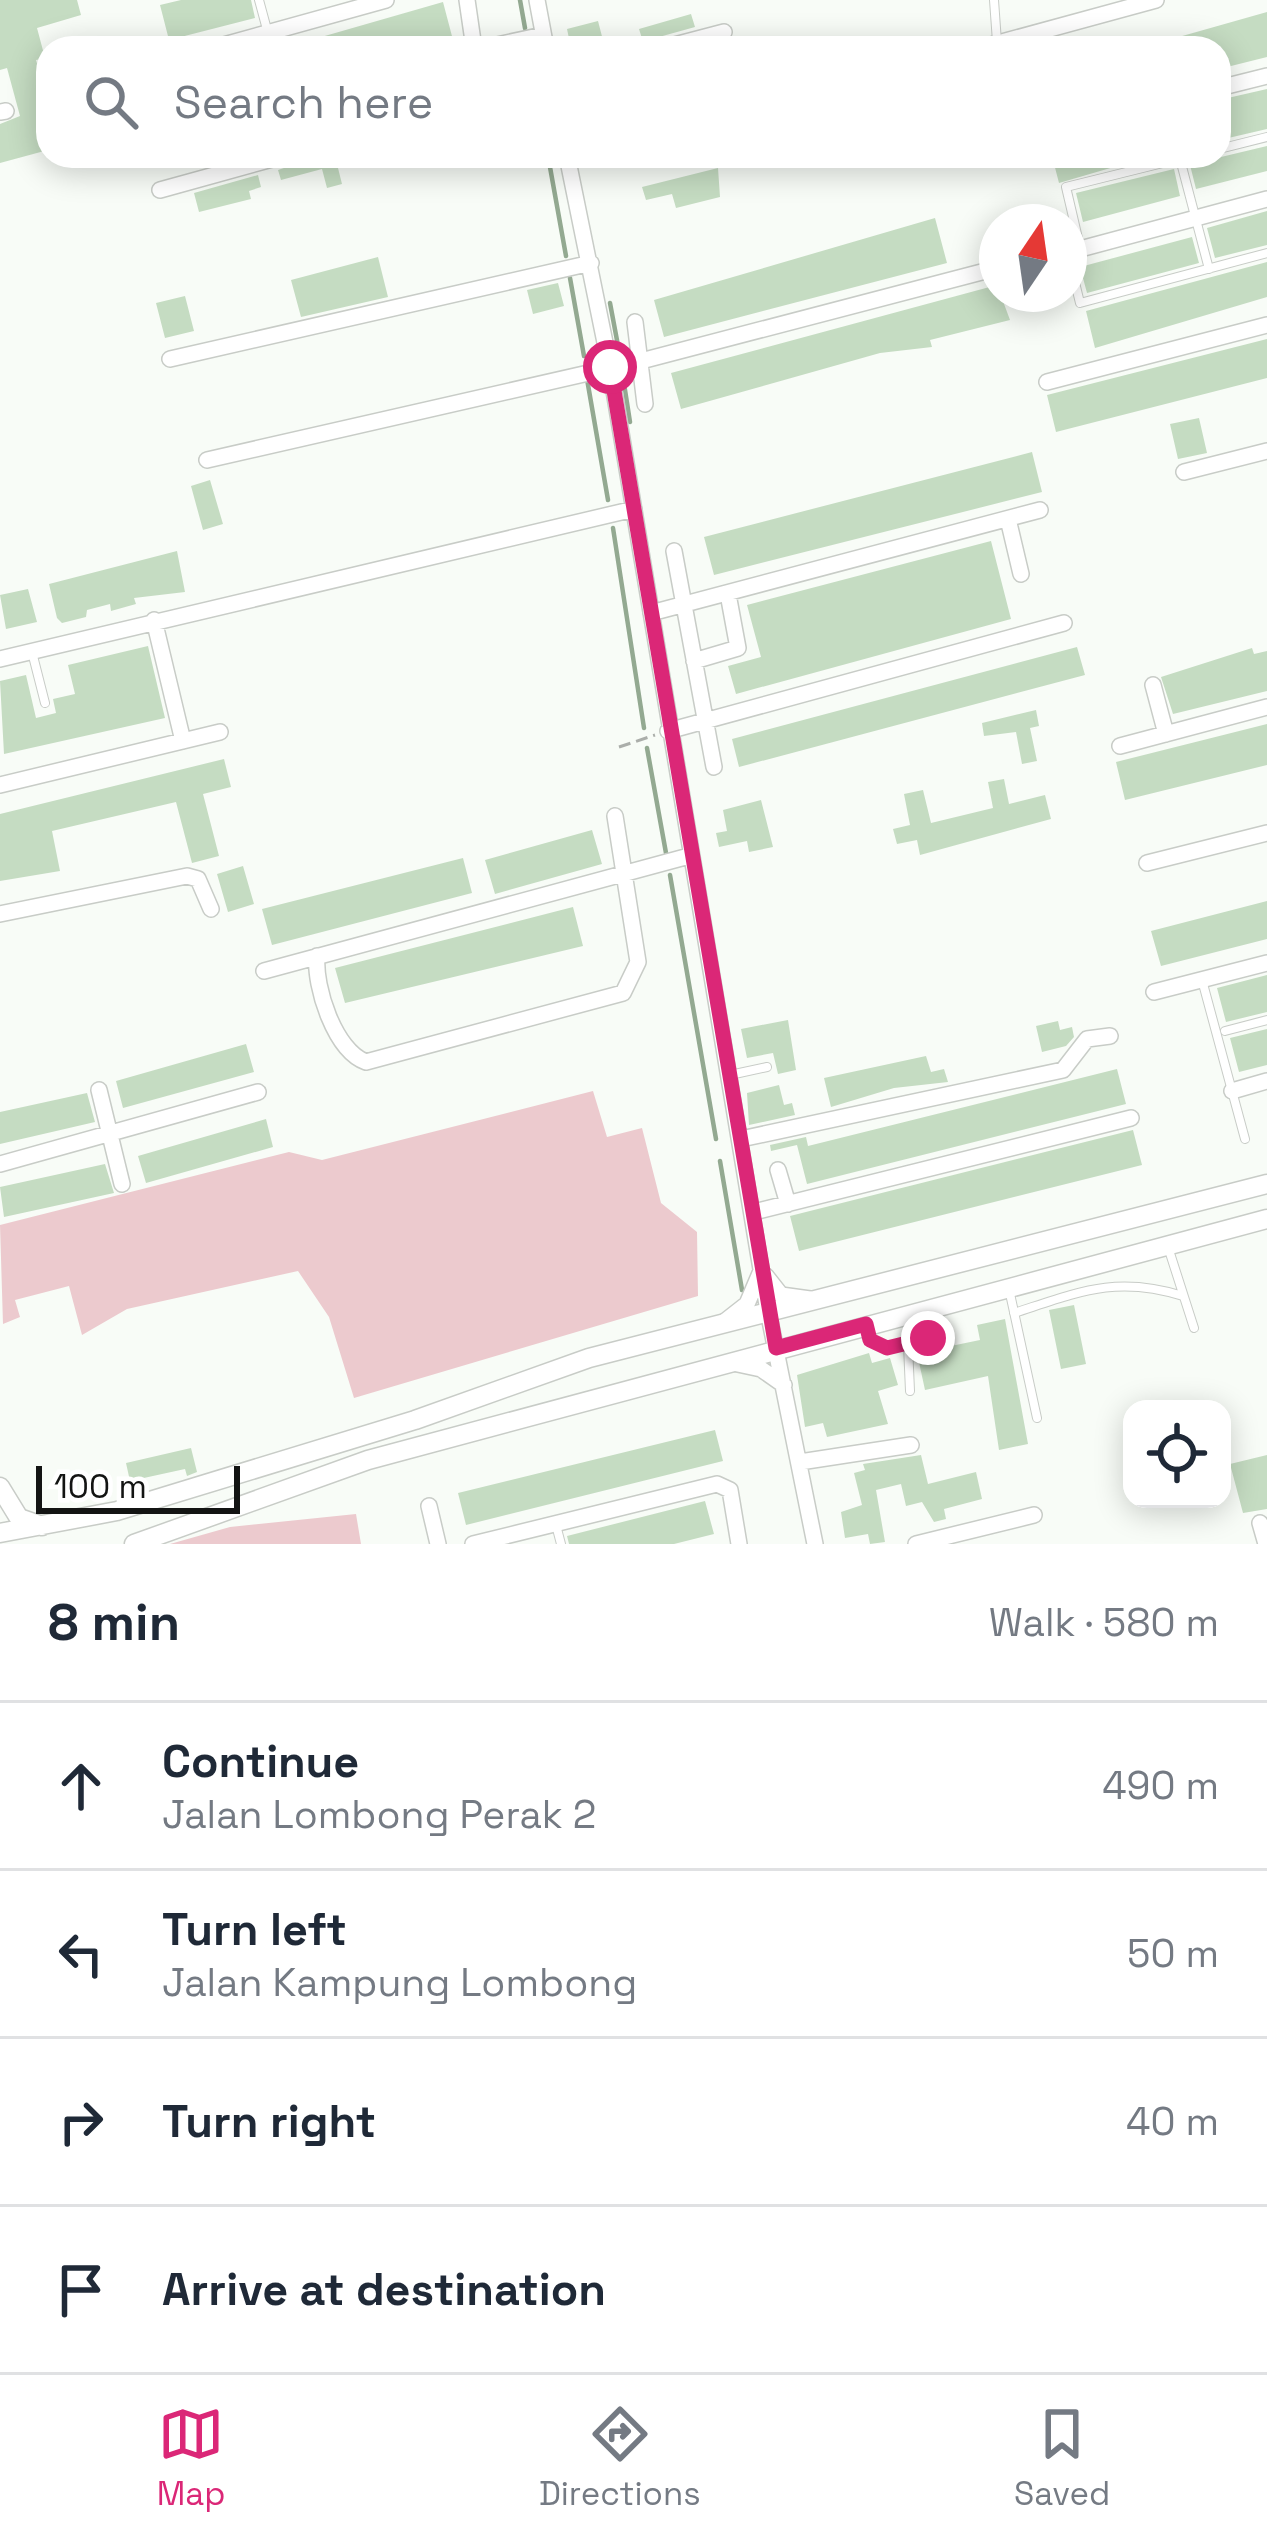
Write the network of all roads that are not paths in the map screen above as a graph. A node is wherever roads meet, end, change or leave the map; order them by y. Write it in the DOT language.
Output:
graph roads {
  1 [pos="259,0"];
  2 [pos="386,0"];
  3 [pos="467,0"];
  4 [pos="537,0"];
  5 [pos="994,0"];
  6 [pos="1156,0"];
  7 [pos="724,32"];
  8 [pos="269,36"];
  9 [pos="282,36"];
  10 [pos="475,36"];
  11 [pos="543,36"];
  12 [pos="709,36"];
  13 [pos="997,36"];
  14 [pos="1024,36"];
  15 [pos="1267,76"];
  16 [pos="1231,85"];
  17 [pos="1267,137"];
  18 [pos="1231,146"];
  19 [pos="240,168"];
  20 [pos="574,168"];
  21 [pos="1145,168"];
  22 [pos="1182,168"];
  23 [pos="160,190"];
  24 [pos="1267,199"];
  25 [pos="1068,204"];
  26 [pos="1194,218"];
  27 [pos="1087,249"];
  28 [pos="1267,253"];
  29 [pos="591,262"];
  30 [pos="1209,269"];
  31 [pos="979,273"];
  32 [pos="1087,301"];
  33 [pos="635,322"];
  34 [pos="1267,326"];
  35 [pos="170,359"];
  36 [pos="641,361"];
  37 [pos="610,367"];
  38 [pos="1048,382"];
  39 [pos="645,404"];
  40 [pos="1267,451"];
  41 [pos="207,460"];
  42 [pos="1184,472"];
  43 [pos="634,509"];
  44 [pos="1040,511"];
  45 [pos="1008,519"];
  46 [pos="674,551"];
  47 [pos="1021,574"];
  48 [pos="728,594"];
  49 [pos="684,605"];
  50 [pos="651,613"];
  51 [pos="154,620"];
  52 [pos="1064,623"];
  53 [pos="32,651"];
  54 [pos="0,659"];
  55 [pos="694,661"];
  56 [pos="1153,685"];
  57 [pos="45,703"];
  58 [pos="1267,707"];
  59 [pos="705,721"];
  60 [pos="668,731"];
  61 [pos="220,732"];
  62 [pos="1166,734"];
  63 [pos="183,742"];
  64 [pos="1120,746"];
  65 [pos="714,767"];
  66 [pos="0,785"];
  67 [pos="615,816"];
  68 [pos="1267,833"];
  69 [pos="689,856"];
  70 [pos="1147,863"];
  71 [pos="625,874"];
  72 [pos="212,909"];
  73 [pos="0,914"];
  74 [pos="317,956"];
  75 [pos="1267,963"];
  76 [pos="264,971"];
  77 [pos="1202,980"];
  78 [pos="1154,992"];
  79 [pos="1267,1020"];
  80 [pos="1225,1031"];
  81 [pos="1110,1036"];
  82 [pos="767,1067"];
  83 [pos="729,1075"];
  84 [pos="1267,1081"];
  85 [pos="99,1090"];
  86 [pos="1232,1090"];
  87 [pos="258,1092"];
  88 [pos="1131,1118"];
  89 [pos="110,1134"];
  90 [pos="741,1139"];
  91 [pos="1245,1139"];
  92 [pos="0,1164"];
  93 [pos="778,1170"];
  94 [pos="122,1184"];
  95 [pos="1267,1184"];
  96 [pos="788,1204"];
  97 [pos="754,1212"];
  98 [pos="1267,1219"];
  99 [pos="1167,1245"];
  100 [pos="761,1268"];
  101 [pos="1008,1287"];
  102 [pos="1184,1297"];
  103 [pos="813,1300"];
  104 [pos="937,1306"];
  105 [pos="768,1311"];
  106 [pos="1014,1313"];
  107 [pos="724,1322"];
  108 [pos="866,1324"];
  109 [pos="1193,1328"];
  110 [pos="810,1339"];
  111 [pos="908,1346"];
  112 [pos="776,1348"];
  113 [pos="726,1361"];
  114 [pos="784,1385"];
  115 [pos="910,1391"];
  116 [pos="1037,1418"];
  117 [pos="911,1445"];
  118 [pos="800,1462"];
  119 [pos="0,1486"];
  120 [pos="429,1506"];
  121 [pos="1034,1515"];
  122 [pos="1264,1522"];
  123 [pos="555,1524"];
  124 [pos="45,1527"];
  125 [pos="0,1534"];
  126 [pos="134,1544"];
  127 [pos="438,1544"];
  128 [pos="472,1544"];
  129 [pos="561,1544"];
  130 [pos="739,1544"];
  131 [pos="814,1544"];
  132 [pos="916,1544"];
  133 [pos="1266,1544"];
  1 -- 8 [label="lane"];
  2 -- 9 [label="street"];
  3 -- 10 [label="street"];
  4 -- 11 [label="street"];
  5 -- 13 [label="lane"];
  6 -- 14 [label="street"];
  7 -- 12 [label="street"];
  15 -- 16 [label="street"];
  17 -- 18 [label="lane"];
  19 -- 23 [label="street"];
  20 -- 29 [label="street"];
  21 -- 25 [label="lane"];
  22 -- 26 [label="lane"];
  24 -- 26 [label="street"];
  26 -- 27 [label="street"];
  26 -- 30 [label="lane"];
  28 -- 30 [label="lane"];
  29 -- 35 [label="street"];
  29 -- 37 [label="street"];
  30 -- 32 [label="lane"];
  31 -- 36 [label="street"];
  33 -- 36 [label="street"];
  34 -- 38 [label="street"];
  36 -- 37 [label="street"];
  36 -- 39 [label="street"];
  37 -- 41 [label="street"];
  37 -- 43 [label="street"];
  40 -- 42 [label="street"];
  43 -- 50 [label="street"];
  43 -- 51 [label="street"];
  44 -- 45 [label="street"];
  45 -- 47 [label="street"];
  45 -- 48 [label="street"];
  46 -- 49 [label="street"];
  48 -- 49 [label="street"];
  48 -- 55 [label="street"];
  49 -- 50 [label="street"];
  49 -- 55 [label="street"];
  50 -- 60 [label="street"];
  51 -- 53 [label="street"];
  51 -- 63 [label="street"];
  52 -- 59 [label="street"];
  53 -- 54 [label="street"];
  53 -- 57 [label="lane"];
  55 -- 59 [label="street"];
  56 -- 62 [label="street"];
  58 -- 62 [label="street"];
  59 -- 60 [label="street"];
  59 -- 65 [label="street"];
  60 -- 69 [label="street"];
  61 -- 63 [label="street"];
  62 -- 64 [label="street"];
  63 -- 66 [label="street"];
  67 -- 71 [label="street"];
  68 -- 70 [label="street"];
  69 -- 71 [label="street"];
  69 -- 83 [label="street"];
  71 -- 74 [label="street"];
  71 -- 74 [label="street"];
  72 -- 73 [label="street"];
  74 -- 76 [label="street"];
  75 -- 77 [label="street"];
  77 -- 78 [label="street"];
  77 -- 86 [label="lane"];
  79 -- 80 [label="lane"];
  81 -- 90 [label="street"];
  82 -- 83 [label="lane"];
  83 -- 90 [label="street"];
  84 -- 86 [label="street"];
  85 -- 89 [label="street"];
  86 -- 91 [label="lane"];
  87 -- 89 [label="street"];
  88 -- 96 [label="street"];
  89 -- 92 [label="street"];
  89 -- 94 [label="street"];
  90 -- 97 [label="street"];
  93 -- 96 [label="street"];
  95 -- 103 [label="street"];
  96 -- 97 [label="street"];
  97 -- 100 [label="street"];
  98 -- 99 [label="street"];
  99 -- 101 [label="street"];
  99 -- 102 [label="lane"];
  100 -- 103 [label="street"];
  100 -- 105 [label="street"];
  100 -- 107 [label="street"];
  101 -- 104 [label="street"];
  101 -- 106 [label="lane"];
  102 -- 106 [label="lane"];
  102 -- 109 [label="lane"];
  103 -- 105 [label="street"];
  104 -- 108 [label="street"];
  104 -- 111 [label="lane"];
  105 -- 107 [label="street"];
  105 -- 112 [label="street"];
  106 -- 116 [label="lane"];
  107 -- 124 [label="street"];
  108 -- 110 [label="street"];
  108 -- 111 [label="lane"];
  110 -- 112 [label="street"];
  110 -- 114 [label="street"];
  111 -- 115 [label="lane"];
  112 -- 113 [label="street"];
  112 -- 114 [label="street"];
  113 -- 114 [label="street"];
  113 -- 126 [label="street"];
  114 -- 118 [label="street"];
  117 -- 118 [label="street"];
  118 -- 131 [label="street"];
  119 -- 124 [label="street"];
  120 -- 127 [label="street"];
  121 -- 132 [label="street"];
  122 -- 133 [label="street"];
  123 -- 128 [label="street"];
  123 -- 129 [label="lane"];
  123 -- 130 [label="street"];
  124 -- 125 [label="street"];
}
